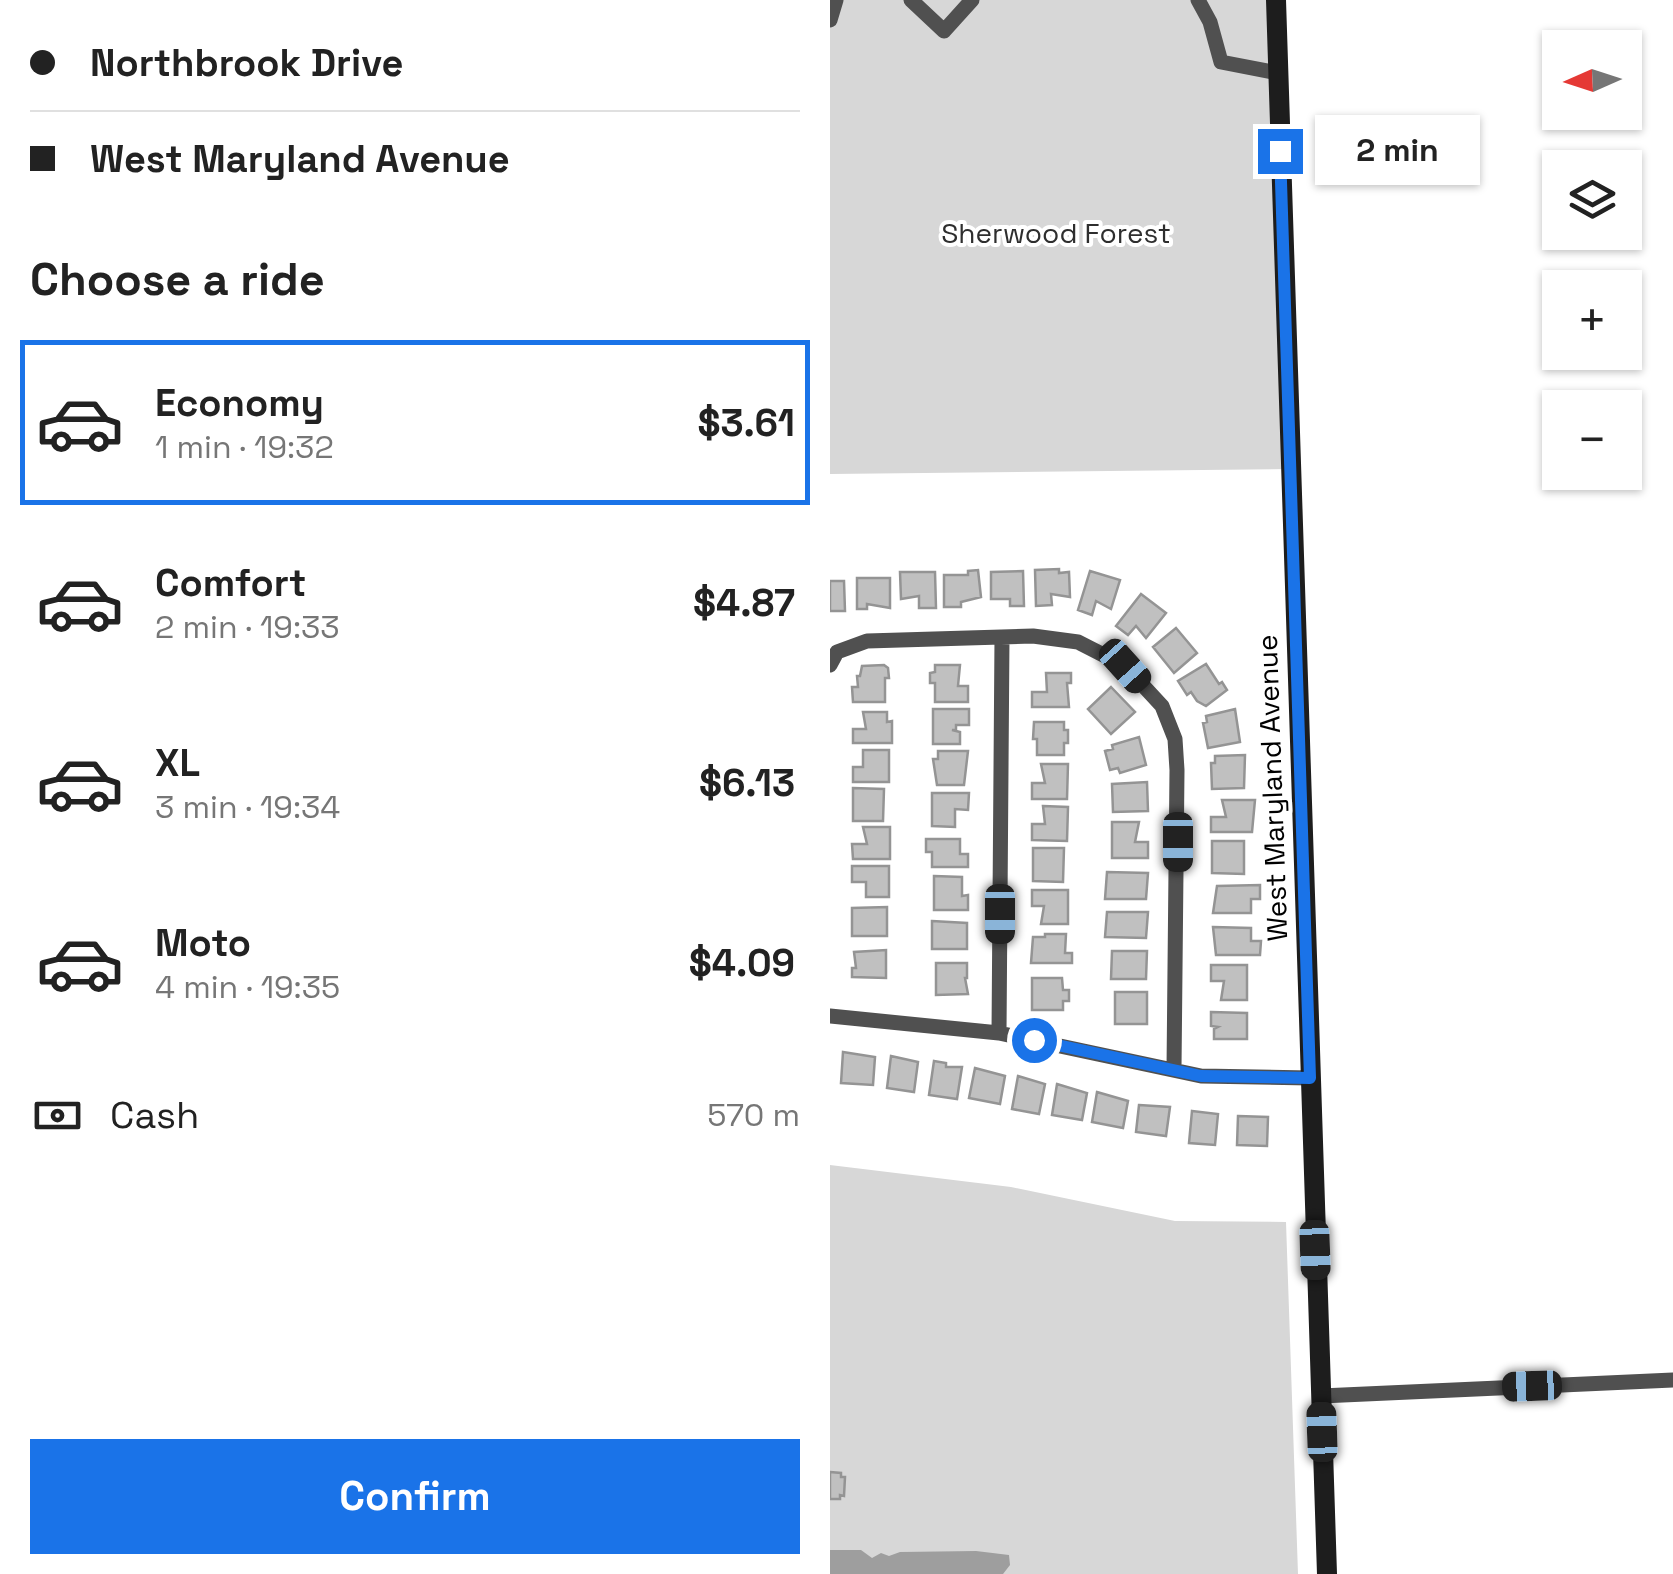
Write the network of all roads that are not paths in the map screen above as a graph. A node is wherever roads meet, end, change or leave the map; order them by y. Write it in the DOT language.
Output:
graph roads {
  1 [pos="836,0"];
  2 [pos="911,0"];
  3 [pos="972,0"];
  4 [pos="1198,0"];
  5 [pos="1276,0"];
  6 [pos="830,20"];
  7 [pos="1278,73"];
  8 [pos="1002,637"];
  9 [pos="830,665"];
  10 [pos="830,1016"];
  11 [pos="999,1033"];
  12 [pos="1174,1069"];
  13 [pos="1310,1078"];
  14 [pos="1673,1380"];
  15 [pos="1321,1396"];
  16 [pos="1327,1574"];
  1 -- 6 [label="street"];
  2 -- 3 [label="street"];
  4 -- 7 [label="street"];
  5 -- 7 [label="street, West Maryland Avenue"];
  7 -- 13 [label="street, West Maryland Avenue"];
  8 -- 9 [label="street"];
  8 -- 11 [label="street"];
  8 -- 12 [label="street"];
  10 -- 11 [label="street"];
  11 -- 12 [label="street"];
  12 -- 13 [label="street"];
  13 -- 15 [label="street, West Maryland Avenue"];
  14 -- 15 [label="street"];
  15 -- 16 [label="street, West Maryland Avenue"];
}
